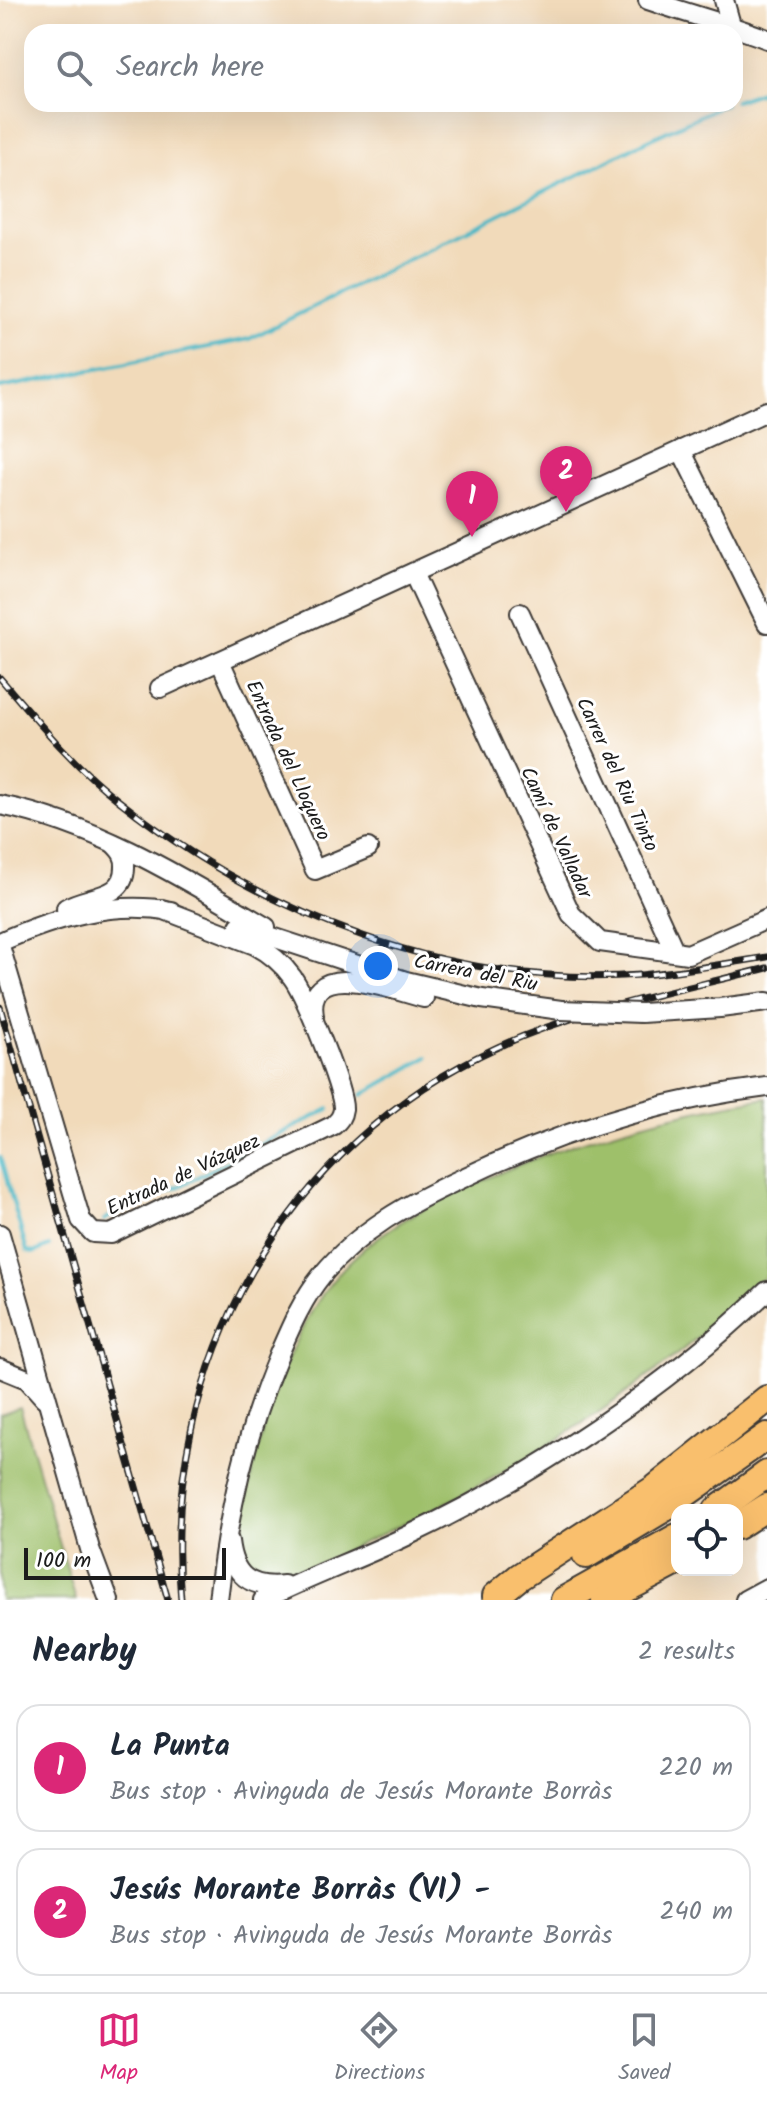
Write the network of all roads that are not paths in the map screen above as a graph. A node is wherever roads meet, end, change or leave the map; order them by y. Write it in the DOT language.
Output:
graph roads {
  1 [pos="648,0"];
  2 [pos="724,0"];
  3 [pos="726,24"];
  4 [pos="731,24"];
  5 [pos="743,30"];
  6 [pos="767,39"];
  7 [pos="767,411"];
  8 [pos="681,450"];
  9 [pos="413,573"];
  10 [pos="520,613"];
  11 [pos="767,623"];
  12 [pos="220,661"];
  13 [pos="160,688"];
  14 [pos="0,805"];
  15 [pos="109,840"];
  16 [pos="368,848"];
  17 [pos="162,909"];
  18 [pos="767,919"];
  19 [pos="41,924"];
  20 [pos="4,942"];
  21 [pos="299,947"];
  22 [pos="675,952"];
  23 [pos="482,999"];
  24 [pos="767,1002"];
  25 [pos="315,1023"];
  26 [pos="767,1087"];
  27 [pos="0,1234"];
  28 [pos="767,1291"];
  29 [pos="0,1368"];
  30 [pos="767,1399"];
  31 [pos="50,1407"];
  32 [pos="767,1436"];
  33 [pos="767,1474"];
  34 [pos="725,1504"];
  35 [pos="767,1507"];
  36 [pos="743,1522"];
  37 [pos="229,1536"];
  38 [pos="671,1540"];
  39 [pos="90,1549"];
  40 [pos="671,1565"];
  41 [pos="295,1584"];
  42 [pos="767,1590"];
  43 [pos="492,1598"];
  44 [pos="97,1600"];
  45 [pos="109,1600"];
  46 [pos="218,1600"];
  47 [pos="263,1600"];
  48 [pos="564,1600"];
  49 [pos="605,1600"];
  50 [pos="745,1600"];
  51 [pos="762,1600"];
  1 -- 3 [label="street"];
  2 -- 4 [label="street"];
  5 -- 6 [label="street"];
  7 -- 8 [label="street"];
  8 -- 9 [label="street"];
  8 -- 11 [label="street"];
  9 -- 12 [label="street"];
  9 -- 22 [label="street, Camí de Valladar"];
  10 -- 22 [label="street, Carrer del Riu Tinto"];
  12 -- 13 [label="street"];
  12 -- 16 [label="street, Entrada del Lloquero"];
  14 -- 15 [label="street"];
  15 -- 19 [label="street"];
  15 -- 21 [label="street"];
  17 -- 19 [label="street, Carrera del Riu"];
  17 -- 21 [label="street, Carrera del Riu"];
  17 -- 25 [label="street"];
  18 -- 22 [label="street, Camí de Valladar"];
  19 -- 20 [label="street, Carrera del Riu"];
  20 -- 25 [label="street, Entrada de Vázquez"];
  21 -- 23 [label="street, Carrera del Riu"];
  23 -- 24 [label="street, Carrera del Riu, bridge"];
  23 -- 25 [label="street"];
  26 -- 37 [label="street"];
  27 -- 31 [label="street"];
  28 -- 41 [label="street"];
  29 -- 31 [label="street"];
  30 -- 43 [label="highway"];
  31 -- 39 [label="street"];
  32 -- 43 [label="highway"];
  33 -- 34 [label="highway"];
  35 -- 36 [label="highway"];
  37 -- 41 [label="street"];
  37 -- 46 [label="street"];
  38 -- 48 [label="highway"];
  39 -- 44 [label="street"];
  39 -- 45 [label="street"];
  40 -- 49 [label="highway"];
  41 -- 47 [label="street"];
  42 -- 50 [label="street"];
  42 -- 51 [label="street"];
}
